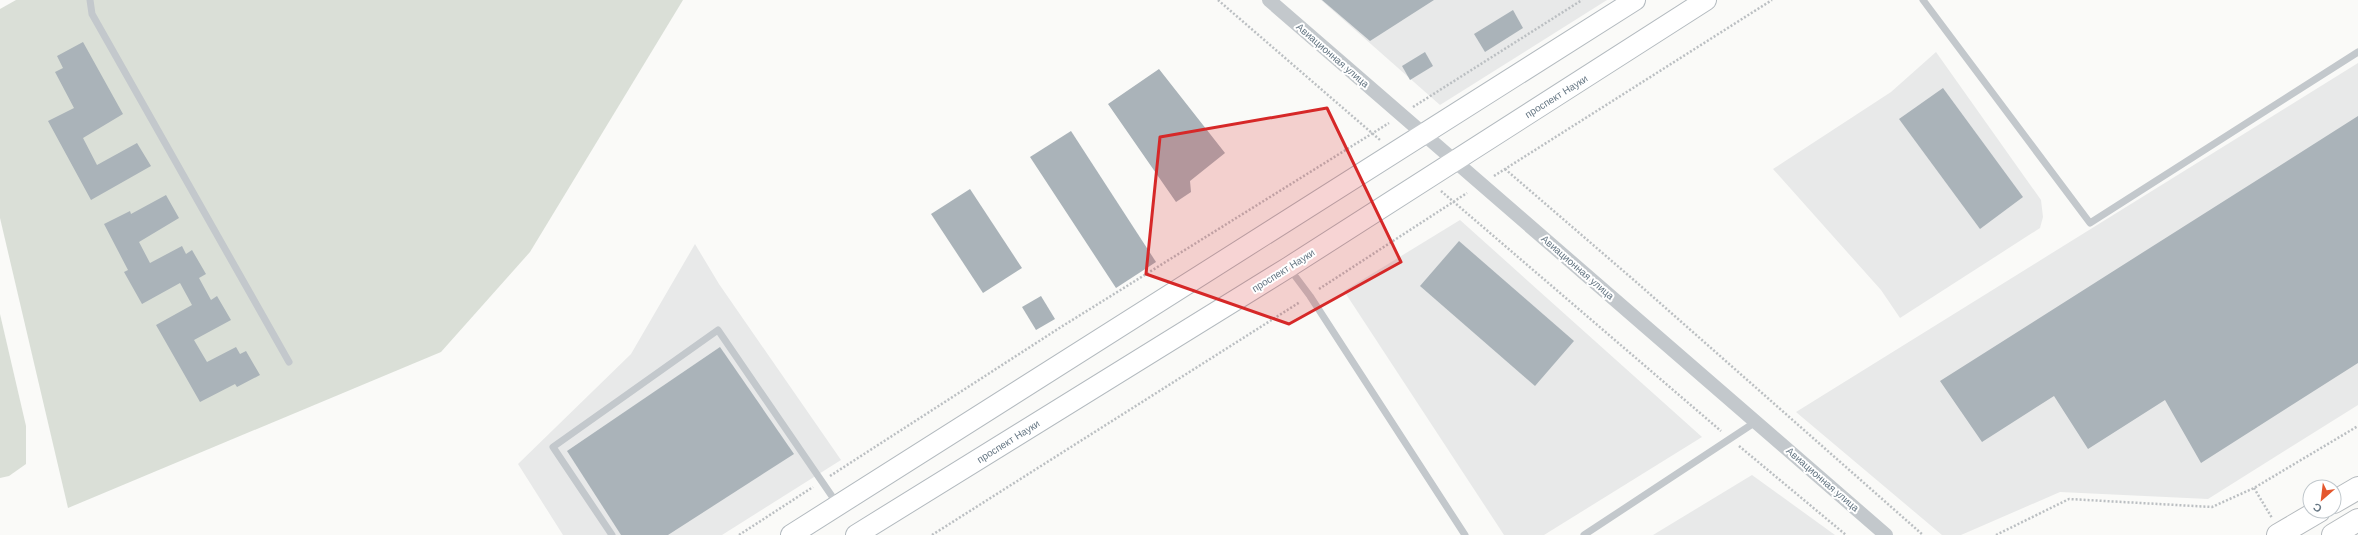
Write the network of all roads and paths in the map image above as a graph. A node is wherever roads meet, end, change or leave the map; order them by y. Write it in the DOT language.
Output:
graph roads {
  1 [pos="90,0"];
  2 [pos="1218,0"];
  3 [pos="1269,0"];
  4 [pos="1582,0"];
  5 [pos="1635,0"];
  6 [pos="1706,0"];
  7 [pos="1772,0"];
  8 [pos="1923,0"];
  9 [pos="2358,52"];
  10 [pos="1402,114"];
  11 [pos="1372,133"];
  12 [pos="1423,133"];
  13 [pos="1394,152"];
  14 [pos="1455,160"];
  15 [pos="1505,169"];
  16 [pos="1426,178"];
  17 [pos="1482,183"];
  18 [pos="1453,202"];
  19 [pos="1289,268"];
  20 [pos="1310,296"];
  21 [pos="289,362"];
  22 [pos="1757,421"];
  23 [pos="2358,426"];
  24 [pos="1730,439"];
  25 [pos="822,481"];
  26 [pos="2254,488"];
  27 [pos="2358,488"];
  28 [pos="2342,497"];
  29 [pos="838,505"];
  30 [pos="2305,519"];
  31 [pos="2358,520"];
  32 [pos="2280,534"];
  33 [pos="612,535"];
  34 [pos="739,535"];
  35 [pos="791,535"];
  36 [pos="856,535"];
  37 [pos="932,535"];
  38 [pos="1465,535"];
  39 [pos="1584,535"];
  40 [pos="1846,535"];
  41 [pos="1886,535"];
  42 [pos="1923,535"];
  43 [pos="1996,535"];
  44 [pos="2333,535"];
  1 -- 21 [label="lane"];
  2 -- 11 [label="path"];
  3 -- 10 [label="street, Авиационная улица"];
  4 -- 10 [label="path"];
  5 -- 12 [label="street"];
  6 -- 14 [label="street, проспект Науки"];
  7 -- 15 [label="path"];
  8 -- 9 [label="lane"];
  10 -- 11 [label="path"];
  10 -- 12 [label="street, Авиационная улица"];
  11 -- 13 [label="path"];
  11 -- 25 [label="path"];
  12 -- 13 [label="street"];
  12 -- 14 [label="street, Авиационная улица"];
  13 -- 29 [label="street"];
  14 -- 16 [label="street, проспект Науки"];
  14 -- 17 [label="street, Авиационная улица"];
  15 -- 17 [label="path"];
  15 -- 42 [label="path"];
  16 -- 18 [label="path"];
  16 -- 19 [label="street, проспект Науки"];
  17 -- 18 [label="path"];
  17 -- 22 [label="street, Авиационная улица"];
  18 -- 20 [label="path"];
  18 -- 24 [label="path"];
  19 -- 20 [label="lane"];
  19 -- 36 [label="street, проспект Науки"];
  20 -- 37 [label="path"];
  20 -- 38 [label="lane"];
  22 -- 24 [label="lane"];
  22 -- 41 [label="street, Авиационная улица"];
  23 -- 26 [label="path"];
  24 -- 39 [label="lane"];
  24 -- 40 [label="path"];
  25 -- 29 [label="lane"];
  25 -- 33 [label="lane"];
  25 -- 34 [label="path"];
  26 -- 32 [label="path"];
  26 -- 43 [label="path"];
  27 -- 28 [label="main road"];
  29 -- 35 [label="street"];
  30 -- 32 [label="main road"];
  31 -- 44 [label="main road"];
}
